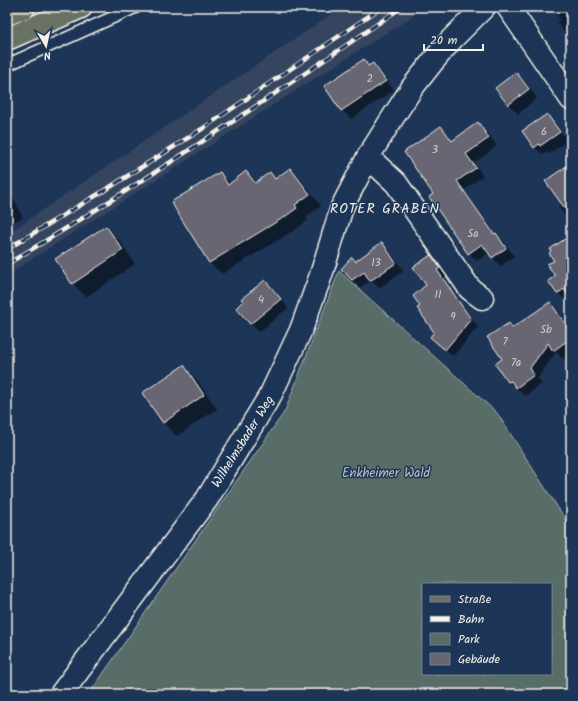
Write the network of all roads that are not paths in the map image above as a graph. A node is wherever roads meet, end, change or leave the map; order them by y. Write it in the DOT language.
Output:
graph roads {
  1 [pos="24,7"];
  2 [pos="81,7"];
  3 [pos="136,7"];
  4 [pos="484,7"];
  5 [pos="508,7"];
  6 [pos="7,14"];
  7 [pos="7,39"];
  8 [pos="7,64"];
  9 [pos="571,99"];
  10 [pos="368,157"];
  11 [pos="482,298"];
  12 [pos="61,694"];
  1 -- 6 [label="main road"];
  2 -- 7 [label="main road"];
  3 -- 8 [label="lane"];
  4 -- 10 [label="street, Wilhelmsbader Weg"];
  5 -- 9 [label="street"];
  10 -- 11 [label="street"];
  10 -- 12 [label="street, Wilhelmsbader Weg"];
}
